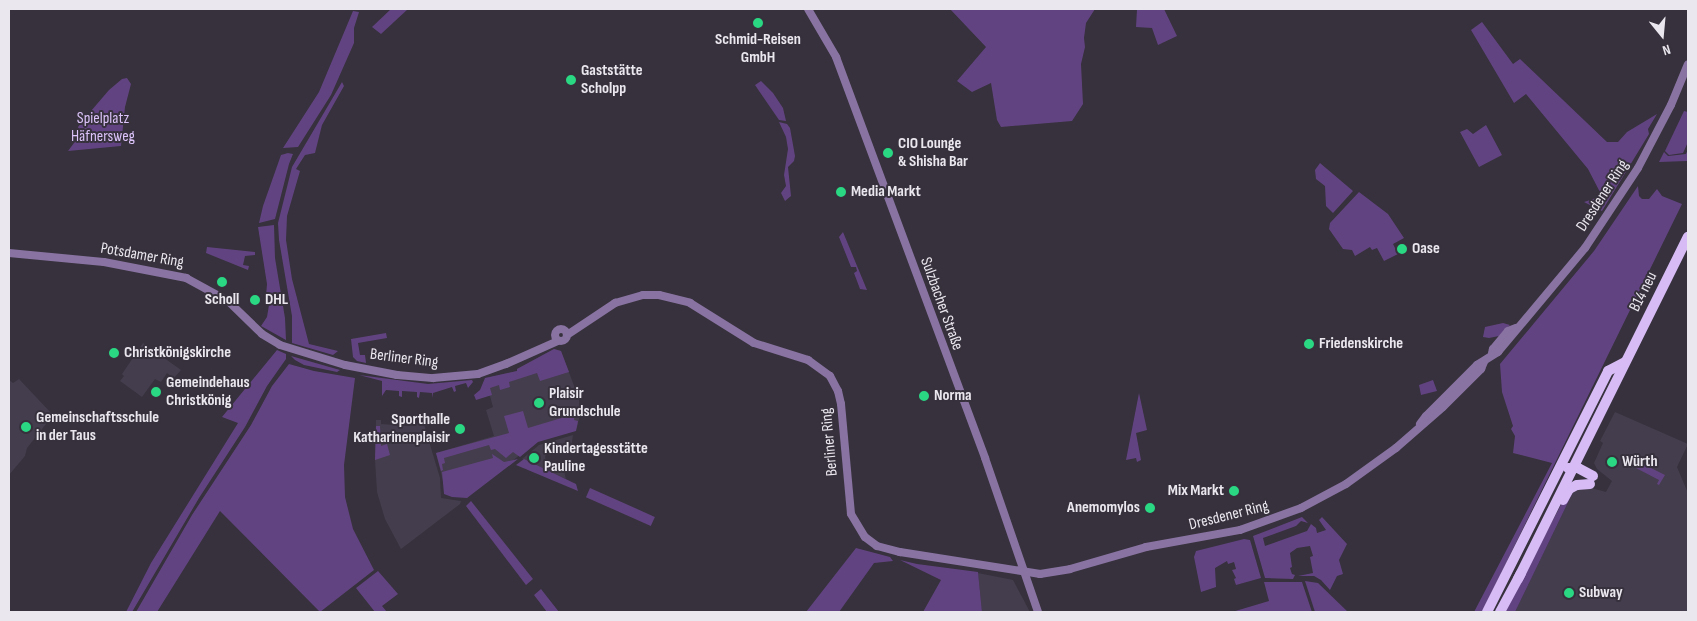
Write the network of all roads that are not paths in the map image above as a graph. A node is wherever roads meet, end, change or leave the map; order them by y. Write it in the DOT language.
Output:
graph roads {
  1 [pos="808,9"];
  2 [pos="1688,64"];
  3 [pos="1688,237"];
  4 [pos="9,253"];
  5 [pos="307,354"];
  6 [pos="1626,361"];
  7 [pos="1584,444"];
  8 [pos="1571,447"];
  9 [pos="1571,469"];
  10 [pos="1554,478"];
  11 [pos="1591,480"];
  12 [pos="1024,570"];
  13 [pos="1518,579"];
  14 [pos="1038,612"];
  15 [pos="1487,612"];
  16 [pos="1500,612"];
  1 -- 12 [label="street, Sulzbacher Straße"];
  2 -- 12 [label="street, Dresdener Ring"];
  3 -- 6 [label="main road, B14 neu"];
  4 -- 5 [label="street, Potsdamer Ring"];
  5 -- 12 [label="street, Berliner Ring"];
  6 -- 7 [label="main road, B14 neu"];
  6 -- 8 [label="main road"];
  7 -- 9 [label="main road, B14 neu"];
  7 -- 11 [label="main road"];
  8 -- 9 [label="main road"];
  8 -- 10 [label="main road"];
  9 -- 10 [label="main road"];
  9 -- 11 [label="main road"];
  9 -- 13 [label="main road, B14 neu"];
  10 -- 15 [label="main road"];
  11 -- 13 [label="main road"];
  12 -- 14 [label="street, Sulzbacher Straße"];
  13 -- 16 [label="main road"];
}
